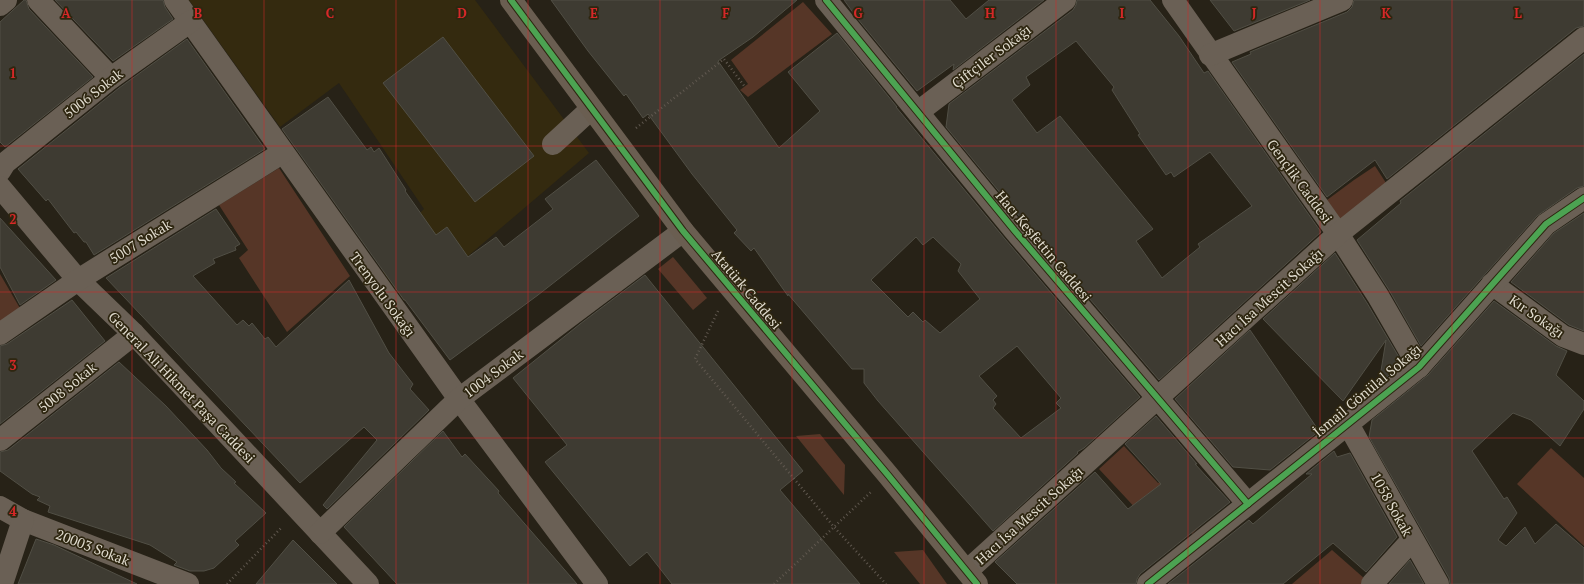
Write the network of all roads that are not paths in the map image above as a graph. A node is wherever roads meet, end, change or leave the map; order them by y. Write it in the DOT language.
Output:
graph roads {
  1 [pos="6,0"];
  2 [pos="38,0"];
  3 [pos="175,0"];
  4 [pos="511,0"];
  5 [pos="826,0"];
  6 [pos="1065,0"];
  7 [pos="1173,0"];
  8 [pos="1342,0"];
  9 [pos="0,5"];
  10 [pos="191,22"];
  11 [pos="1584,38"];
  12 [pos="1210,55"];
  13 [pos="111,78"];
  14 [pos="591,109"];
  15 [pos="918,112"];
  16 [pos="553,144"];
  17 [pos="282,152"];
  18 [pos="0,171"];
  19 [pos="0,187"];
  20 [pos="1584,198"];
  21 [pos="683,231"];
  22 [pos="1338,234"];
  23 [pos="78,280"];
  24 [pos="1492,284"];
  25 [pos="0,334"];
  26 [pos="134,334"];
  27 [pos="1584,344"];
  28 [pos="1419,367"];
  29 [pos="1159,398"];
  30 [pos="458,399"];
  31 [pos="1348,424"];
  32 [pos="0,440"];
  33 [pos="1248,504"];
  34 [pos="0,507"];
  35 [pos="23,520"];
  36 [pos="320,533"];
  37 [pos="1412,540"];
  38 [pos="972,578"];
  39 [pos="181,582"];
  40 [pos="2,584"];
  41 [pos="368,584"];
  42 [pos="597,584"];
  43 [pos="1148,584"];
  44 [pos="1372,584"];
  45 [pos="1438,584"];
  1 -- 9 [label="street"];
  2 -- 13 [label="street"];
  3 -- 10 [label="street, Trenyolu Sokağı"];
  4 -- 14 [label="main road, Atatürk Caddesi"];
  5 -- 15 [label="street, Hacı Keşfettin Caddesi"];
  6 -- 15 [label="street, Çiftçiler Sokağı"];
  7 -- 12 [label="street, Gençlik Caddesi"];
  8 -- 12 [label="street"];
  10 -- 13 [label="street, 5006 Sokak"];
  10 -- 17 [label="street, Trenyolu Sokağı"];
  11 -- 22 [label="street, Hacı İsa Mescit Sokağı"];
  12 -- 22 [label="street, Gençlik Caddesi"];
  13 -- 18 [label="street, 5006 Sokak"];
  14 -- 16 [label="street"];
  14 -- 21 [label="main road, Atatürk Caddesi"];
  15 -- 29 [label="street, Hacı Keşfettin Caddesi"];
  17 -- 23 [label="street, 5007 Sokak"];
  17 -- 30 [label="street, Trenyolu Sokağı"];
  19 -- 23 [label="street, General Ali Hikmet Paşa Caddesi"];
  20 -- 24 [label="street, İsmail Gönülal Sokağı"];
  21 -- 30 [label="street, 1004 Sokak"];
  21 -- 38 [label="main road, Atatürk Caddesi"];
  22 -- 28 [label="street, Gençlik Caddesi"];
  22 -- 29 [label="street, Hacı İsa Mescit Sokağı"];
  23 -- 25 [label="street, 5007 Sokak"];
  23 -- 26 [label="street, General Ali Hikmet Paşa Caddesi"];
  24 -- 27 [label="street, Kır Sokağı"];
  24 -- 28 [label="street, İsmail Gönülal Sokağı"];
  26 -- 32 [label="street, 5008 Sokak"];
  26 -- 36 [label="street, General Ali Hikmet Paşa Caddesi"];
  28 -- 31 [label="street, İsmail Gönülal Sokağı"];
  29 -- 33 [label="street, Hacı Keşfettin Caddesi"];
  29 -- 38 [label="street, Hacı İsa Mescit Sokağı"];
  30 -- 36 [label="street, 1004 Sokak"];
  30 -- 42 [label="street, Trenyolu Sokağı"];
  31 -- 33 [label="street, İsmail Gönülal Sokağı"];
  31 -- 37 [label="street, 1058 Sokak"];
  33 -- 43 [label="street, İsmail Gönülal Sokağı"];
  34 -- 35 [label="street, 20003 Sokak"];
  35 -- 39 [label="street, 20003 Sokak"];
  35 -- 40 [label="street"];
  36 -- 41 [label="street, General Ali Hikmet Paşa Caddesi"];
  37 -- 44 [label="street"];
  37 -- 45 [label="street, 1058 Sokak"];
}
